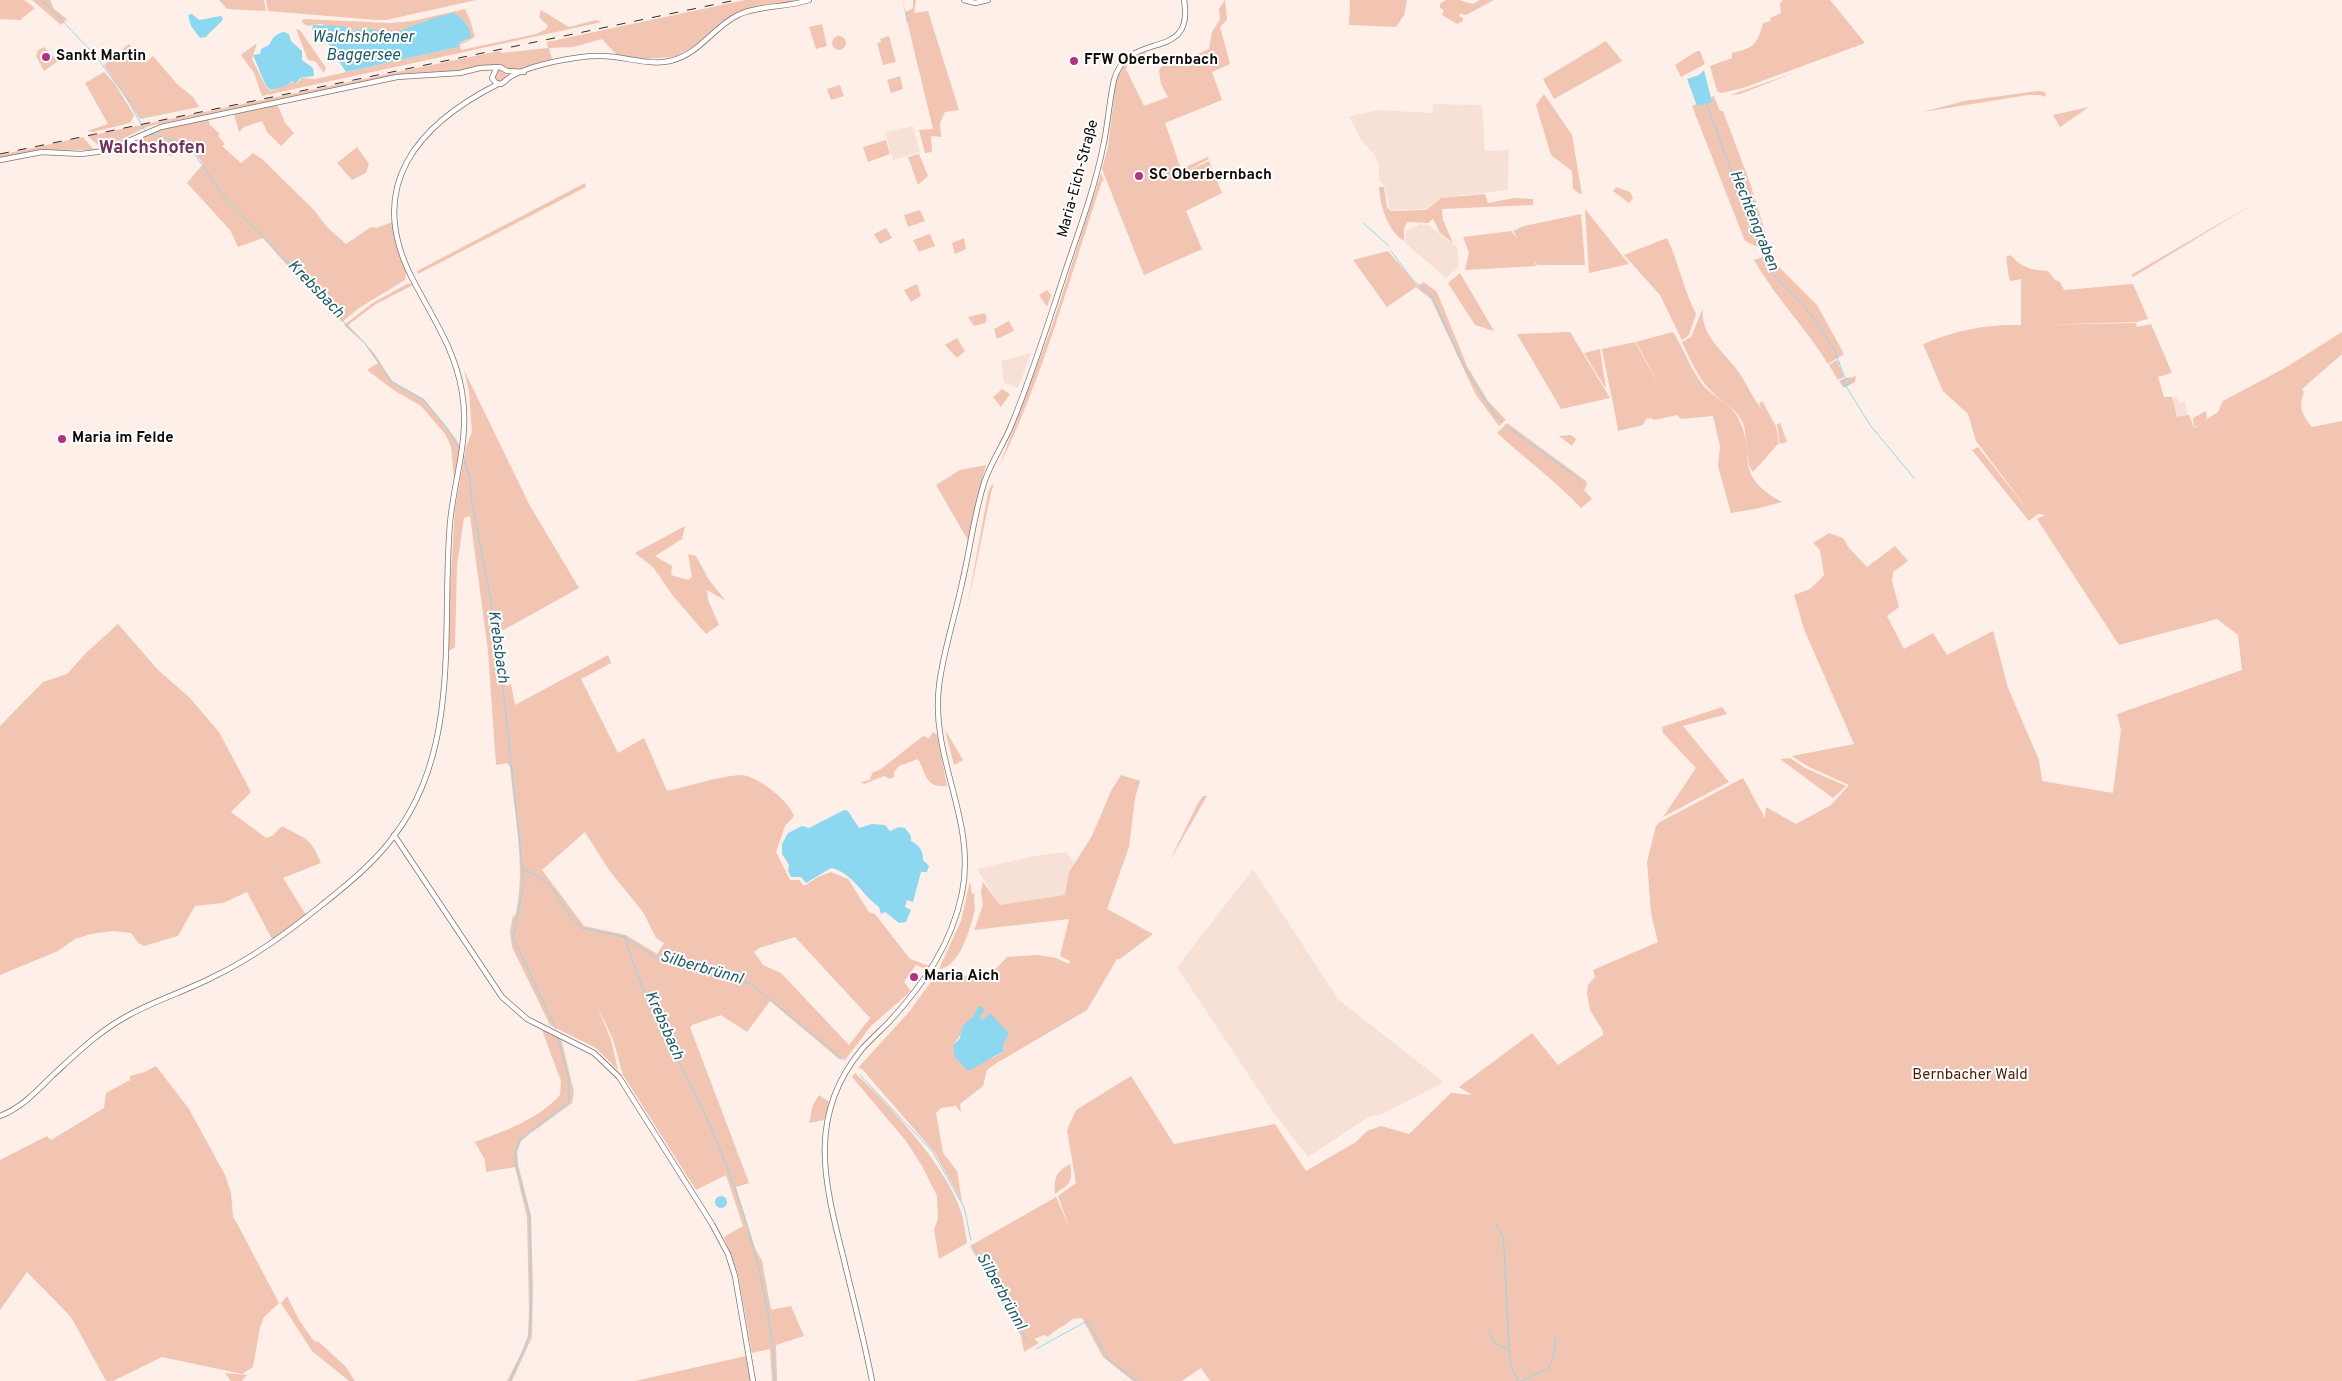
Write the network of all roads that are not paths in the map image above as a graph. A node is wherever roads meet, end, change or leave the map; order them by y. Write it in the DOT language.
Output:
graph roads {
  1 [pos="809,0"];
  2 [pos="964,0"];
  3 [pos="988,0"];
  4 [pos="1184,0"];
  5 [pos="482,68"];
  6 [pos="496,69"];
  7 [pos="507,71"];
  8 [pos="524,72"];
  9 [pos="492,77"];
  10 [pos="508,78"];
  11 [pos="498,84"];
  12 [pos="483,94"];
  13 [pos="0,160"];
  14 [pos="394,835"];
  15 [pos="0,1116"];
  16 [pos="753,1381"];
  17 [pos="872,1381"];
  1 -- 8 [label="street"];
  2 -- 3 [label="street"];
  4 -- 17 [label="street, Maria-Eich-Straße"];
  5 -- 6 [label="street"];
  5 -- 9 [label="street"];
  5 -- 13 [label="street"];
  6 -- 7 [label="street"];
  6 -- 9 [label="street"];
  7 -- 8 [label="street"];
  7 -- 10 [label="street"];
  8 -- 10 [label="street"];
  9 -- 11 [label="street"];
  9 -- 12 [label="street"];
  10 -- 11 [label="street"];
  11 -- 12 [label="street"];
  12 -- 14 [label="street"];
  14 -- 15 [label="street"];
  14 -- 16 [label="street"];
}
